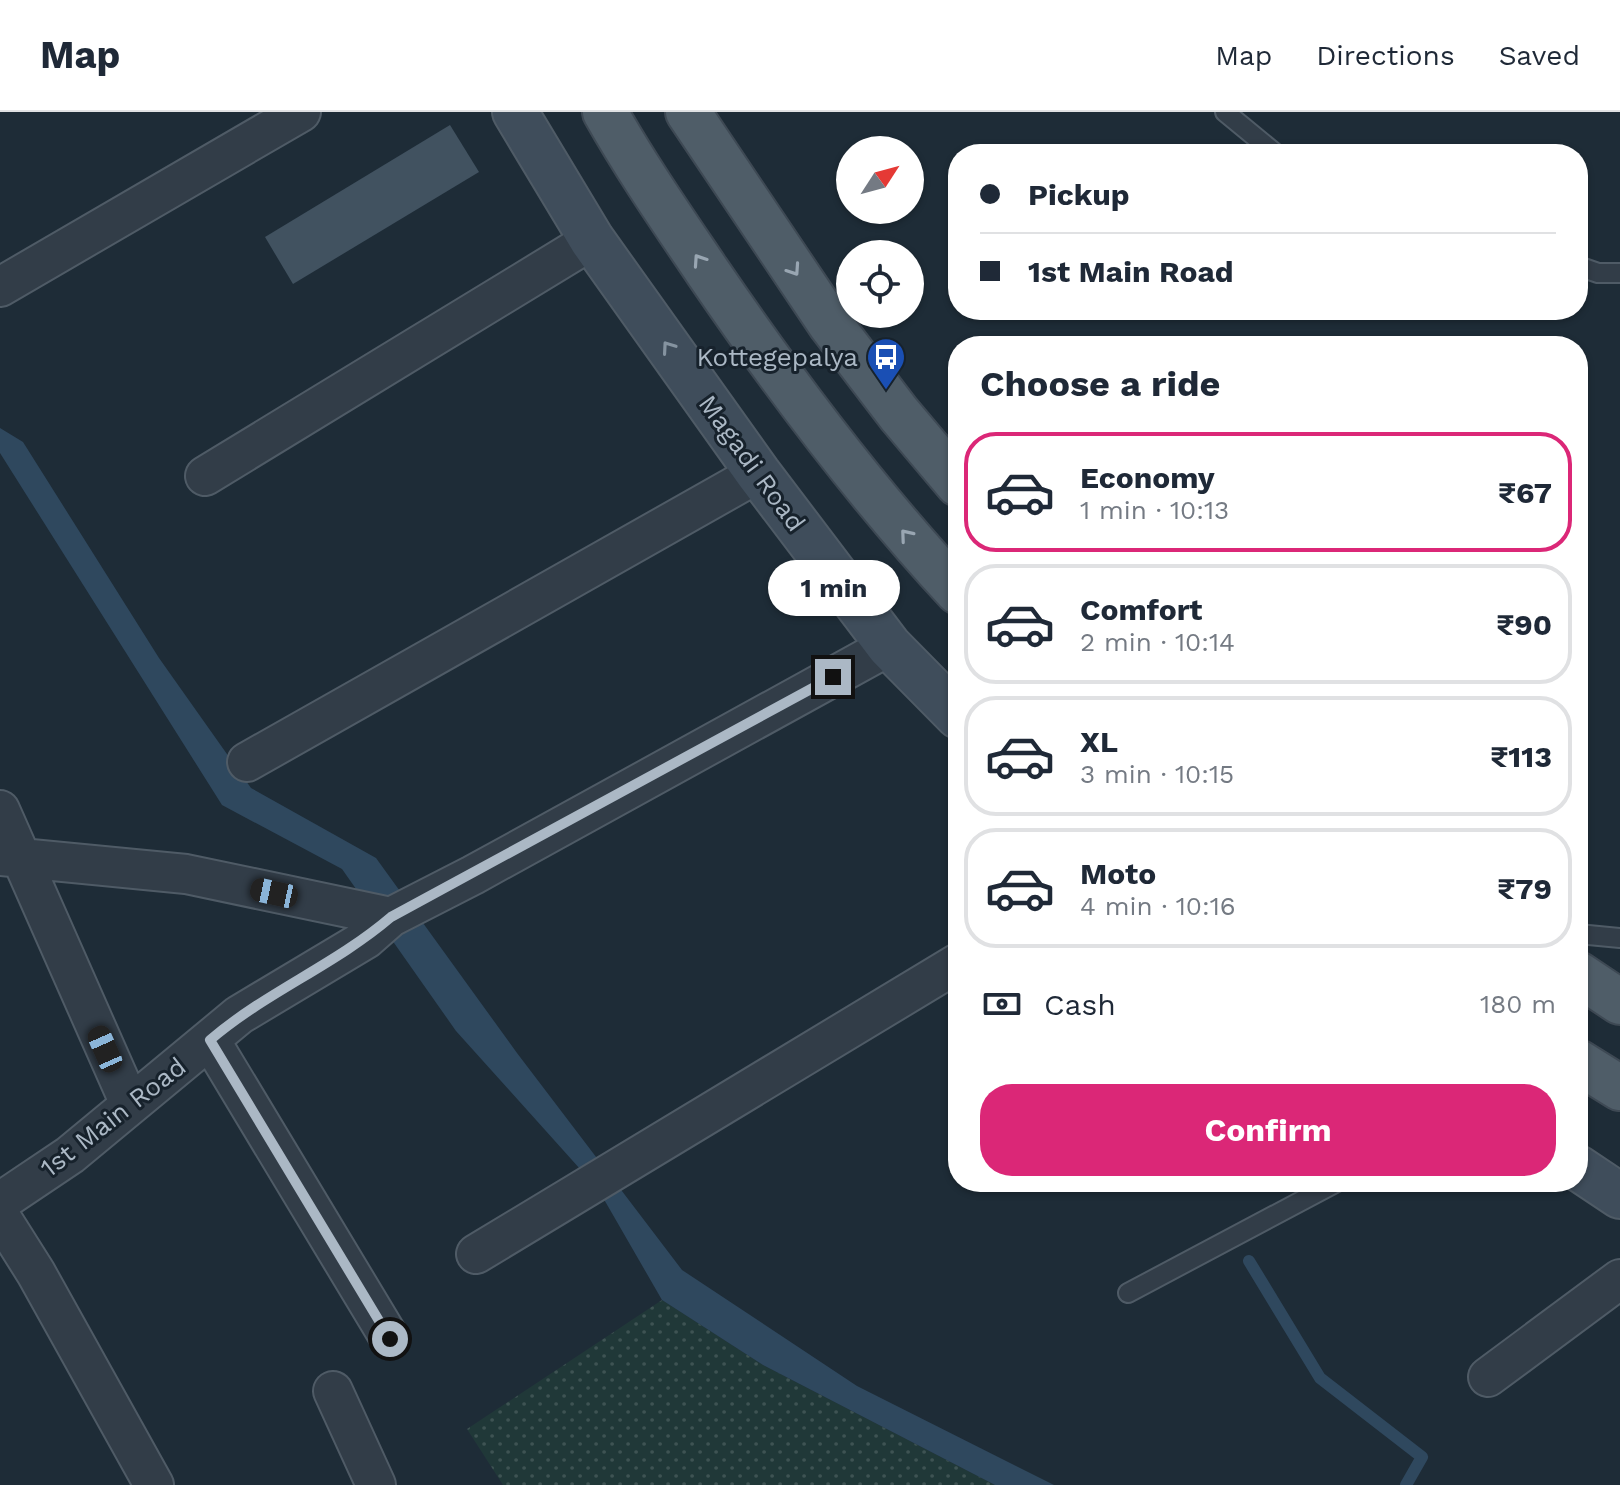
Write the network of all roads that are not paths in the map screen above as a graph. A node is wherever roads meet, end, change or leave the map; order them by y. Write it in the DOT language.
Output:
graph roads {
  1 [pos="301,112"];
  2 [pos="515,112"];
  3 [pos="605,112"];
  4 [pos="1225,112"];
  5 [pos="698,116"];
  6 [pos="1264,144"];
  7 [pos="592,240"];
  8 [pos="1588,270"];
  9 [pos="1620,273"];
  10 [pos="0,287"];
  11 [pos="948,472"];
  12 [pos="758,473"];
  13 [pos="205,476"];
  14 [pos="948,581"];
  15 [pos="889,646"];
  16 [pos="948,706"];
  17 [pos="247,762"];
  18 [pos="0,810"];
  19 [pos="10,856"];
  20 [pos="391,917"];
  21 [pos="1588,935"];
  22 [pos="1620,938"];
  23 [pos="948,969"];
  24 [pos="1588,981"];
  25 [pos="1620,1002"];
  26 [pos="210,1040"];
  27 [pos="1588,1068"];
  28 [pos="1620,1088"];
  29 [pos="130,1104"];
  30 [pos="1588,1175"];
  31 [pos="1318,1192"];
  32 [pos="1620,1196"];
  33 [pos="0,1202"];
  34 [pos="0,1216"];
  35 [pos="476,1254"];
  36 [pos="1620,1279"];
  37 [pos="1128,1293"];
  38 [pos="390,1339"];
  39 [pos="1488,1377"];
  40 [pos="333,1391"];
  41 [pos="154,1485"];
  42 [pos="376,1485"];
  1 -- 10 [label="street"];
  2 -- 7 [label="street, Magadi Road"];
  14 -- 3 [label="main road, one-way"];
  4 -- 6 [label="lane"];
  5 -- 11 [label="main road, one-way"];
  12 -- 7 [label="street, Magadi Road, one-way"];
  7 -- 13 [label="street"];
  8 -- 9 [label="lane"];
  12 -- 15 [label="street, Magadi Road"];
  12 -- 17 [label="street"];
  15 -- 16 [label="street, Magadi Road"];
  15 -- 20 [label="street, 1st Main Road"];
  18 -- 19 [label="street"];
  19 -- 20 [label="street"];
  19 -- 29 [label="street"];
  20 -- 26 [label="street, 1st Main Road"];
  21 -- 22 [label="lane"];
  23 -- 35 [label="street"];
  24 -- 25 [label="main road"];
  26 -- 29 [label="street, 1st Main Road"];
  26 -- 38 [label="street"];
  27 -- 28 [label="main road"];
  29 -- 33 [label="street, 1st Main Road"];
  30 -- 32 [label="street"];
  31 -- 37 [label="lane"];
  34 -- 41 [label="street"];
  36 -- 39 [label="street"];
  40 -- 42 [label="street"];
}
